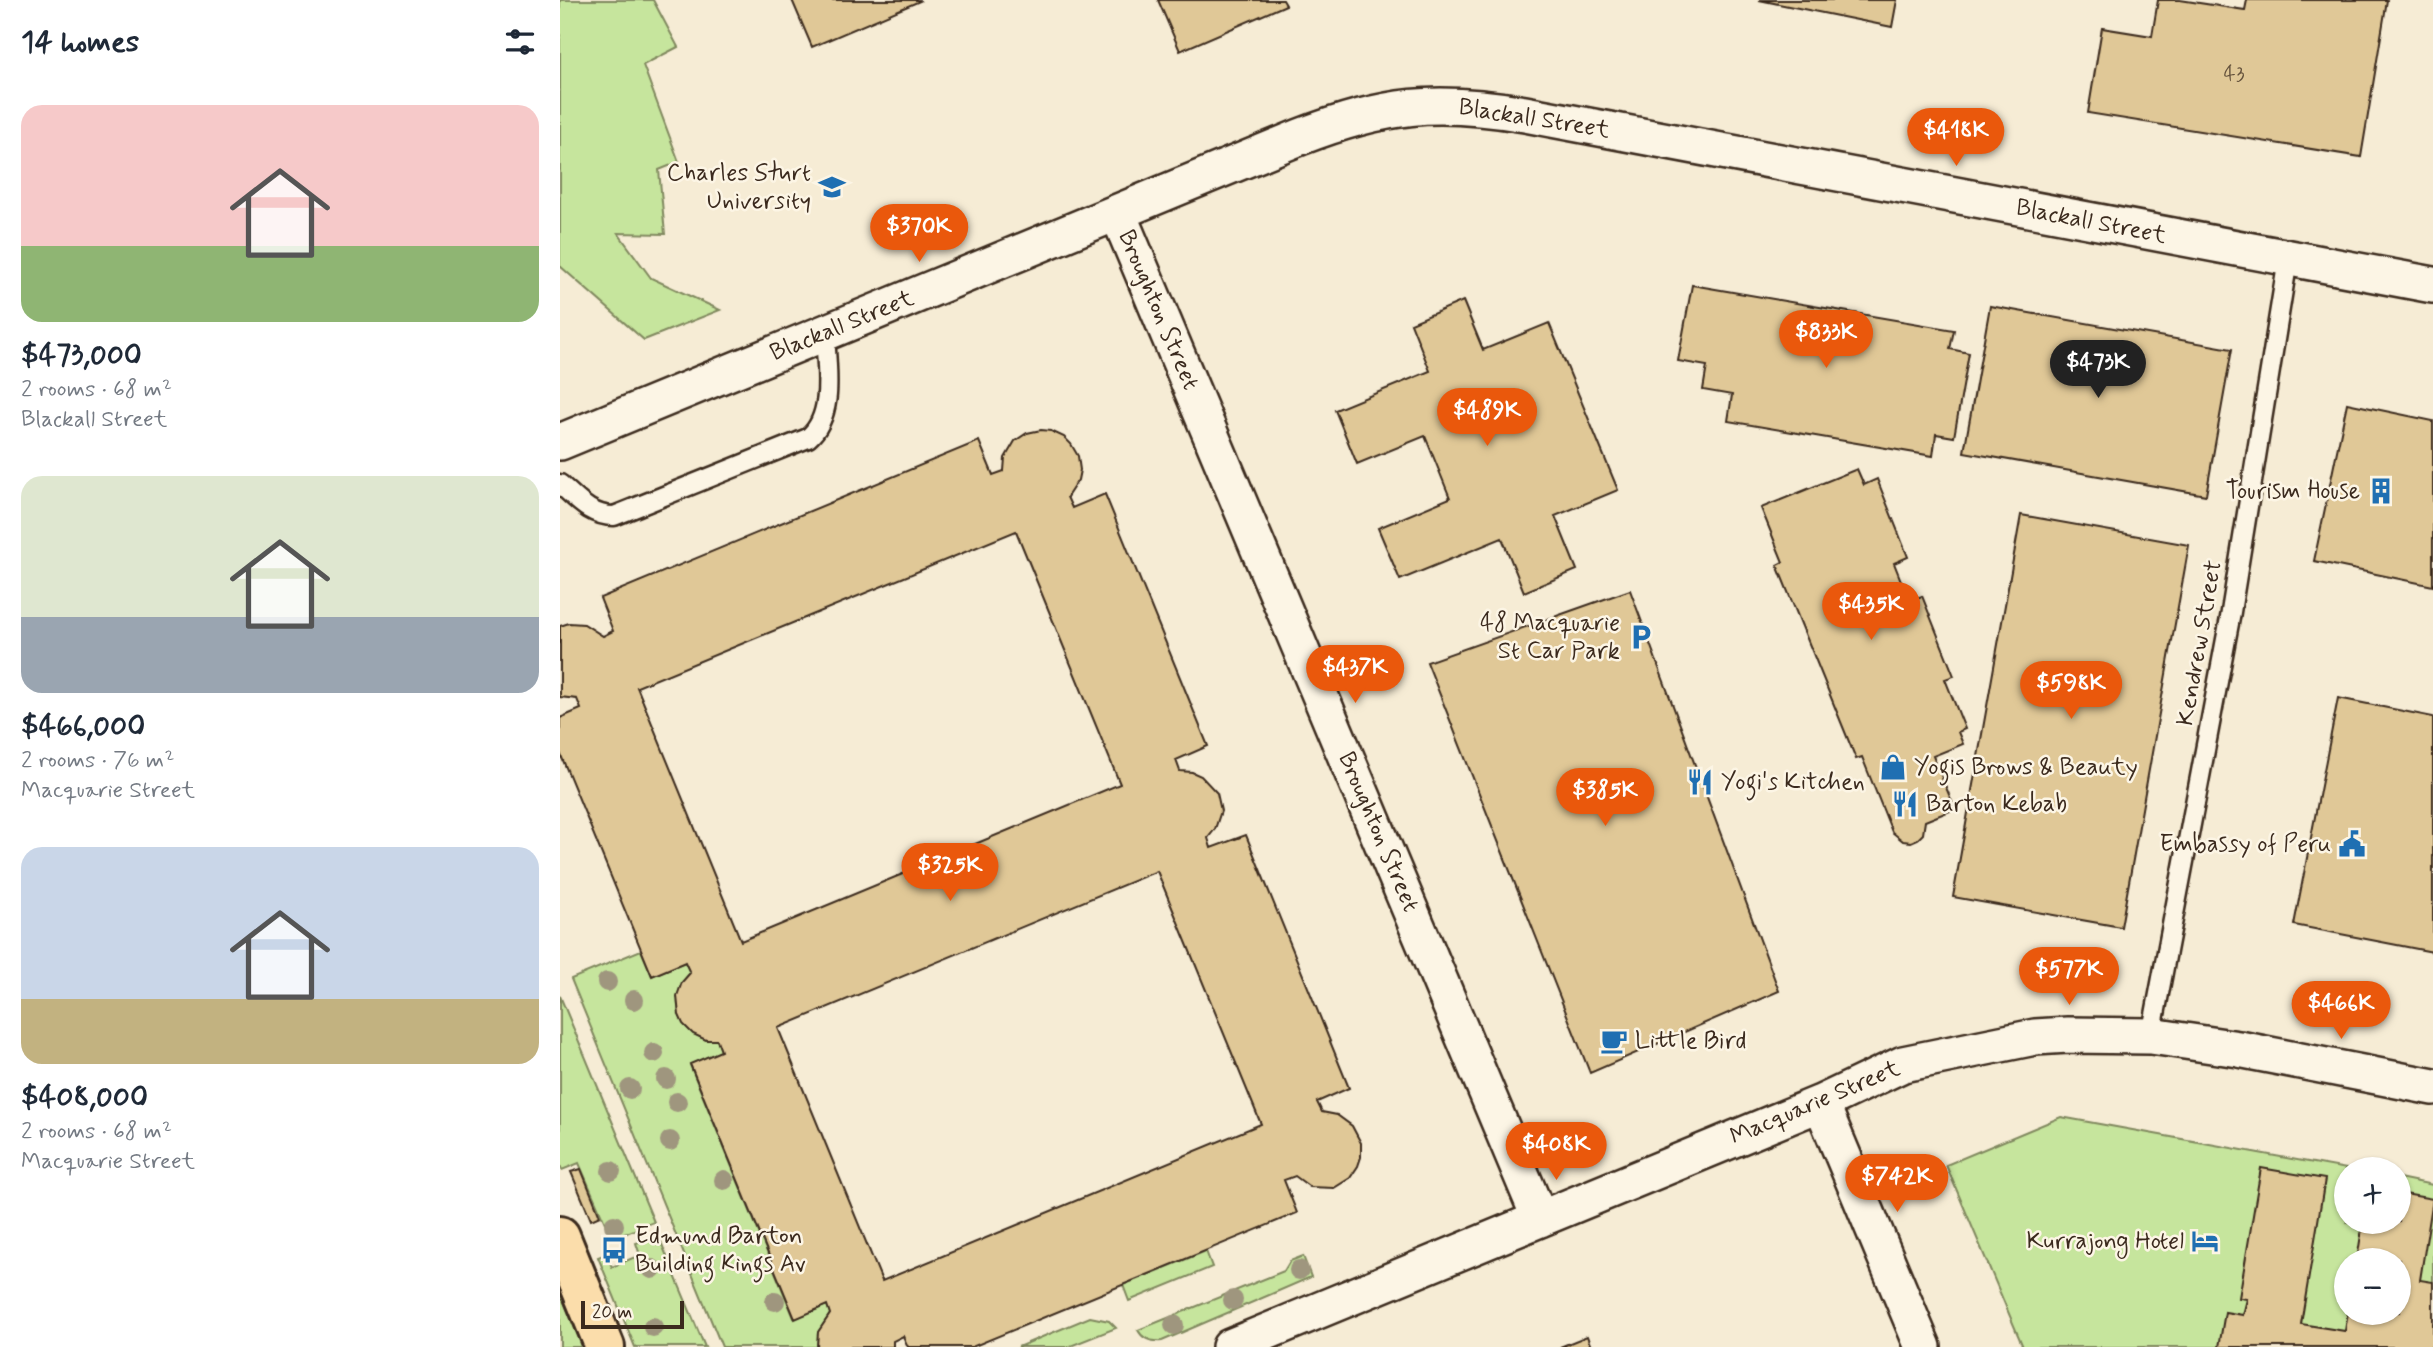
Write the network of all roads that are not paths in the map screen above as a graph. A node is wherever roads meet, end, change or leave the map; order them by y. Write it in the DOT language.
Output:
graph roads {
  1 [pos="1118,214"];
  2 [pos="2288,258"];
  3 [pos="2433,285"];
  4 [pos="825,333"];
  5 [pos="560,442"];
  6 [pos="560,484"];
  7 [pos="2151,1036"];
  8 [pos="2433,1087"];
  9 [pos="1821,1103"];
  10 [pos="1540,1219"];
  11 [pos="560,1236"];
  12 [pos="605,1347"];
  13 [pos="1230,1347"];
  14 [pos="1923,1347"];
  1 -- 2 [label="street, Blackall Street"];
  1 -- 4 [label="street, Blackall Street"];
  1 -- 10 [label="street, Broughton Street"];
  2 -- 3 [label="street, Blackall Street"];
  2 -- 7 [label="lane, Kendrew Street"];
  4 -- 5 [label="street, Blackall Street"];
  4 -- 6 [label="lane"];
  7 -- 8 [label="street, Macquarie Street"];
  7 -- 9 [label="street, Macquarie Street"];
  9 -- 10 [label="street, Macquarie Street"];
  9 -- 14 [label="street"];
  10 -- 13 [label="street, Macquarie Street"];
  11 -- 12 [label="main road"];
}
